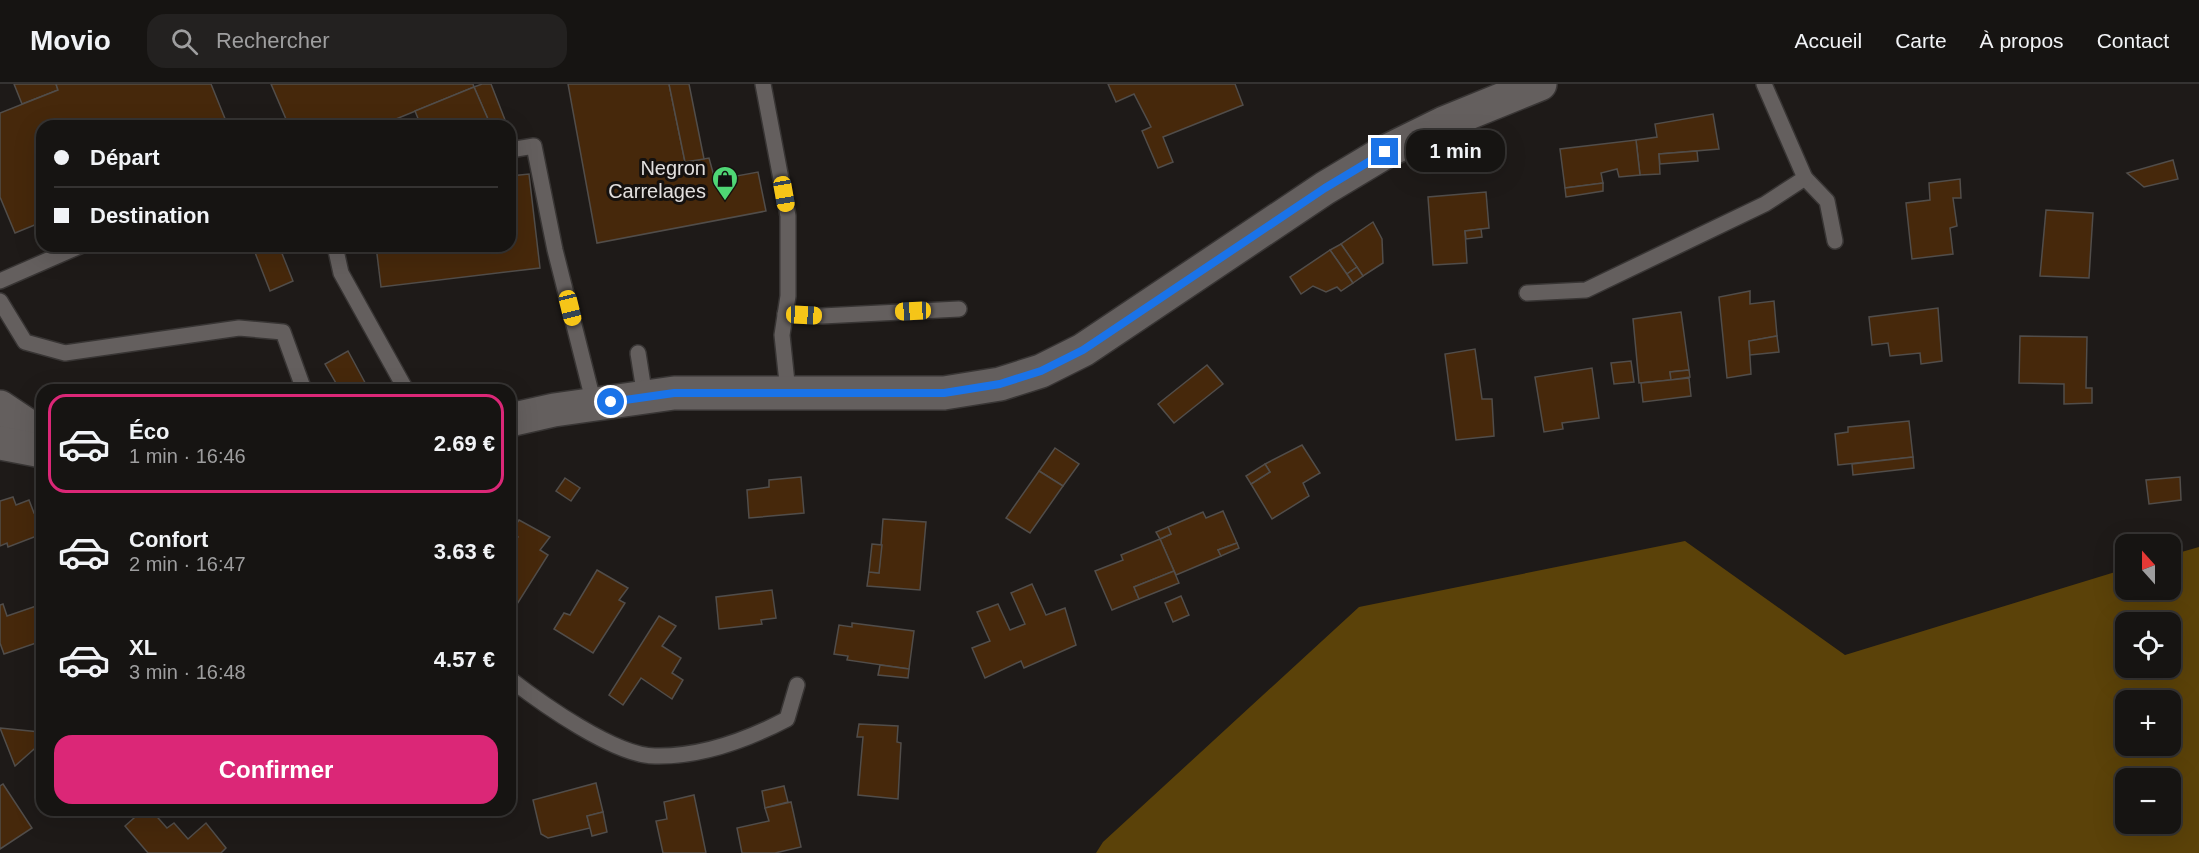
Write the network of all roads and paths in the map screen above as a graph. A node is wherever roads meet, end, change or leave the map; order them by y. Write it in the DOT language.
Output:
graph roads {
  1 [pos="763,84"];
  2 [pos="1540,84"];
  3 [pos="1764,84"];
  4 [pos="516,149"];
  5 [pos="1805,178"];
  6 [pos="1835,241"];
  7 [pos="66,252"];
  8 [pos="336,252"];
  9 [pos="0,281"];
  10 [pos="1527,293"];
  11 [pos="0,301"];
  12 [pos="959,309"];
  13 [pos="785,314"];
  14 [pos="638,353"];
  15 [pos="302,384"];
  16 [pos="403,384"];
  17 [pos="788,392"];
  18 [pos="645,397"];
  19 [pos="594,404"];
  20 [pos="0,407"];
  21 [pos="516,419"];
  22 [pos="36,428"];
  23 [pos="0,442"];
  24 [pos="36,450"];
  25 [pos="516,684"];
  26 [pos="797,685"];
  1 -- 13 [label="lane"];
  2 -- 17 [label="main road"];
  3 -- 5 [label="lane"];
  4 -- 19 [label="lane"];
  5 -- 6 [label="lane"];
  5 -- 10 [label="lane"];
  7 -- 9 [label="lane"];
  8 -- 16 [label="lane"];
  11 -- 15 [label="lane"];
  12 -- 13 [label="lane"];
  13 -- 17 [label="lane"];
  14 -- 18 [label="lane"];
  17 -- 18 [label="main road"];
  18 -- 19 [label="main road"];
  19 -- 21 [label="main road"];
  20 -- 22 [label="main road"];
  23 -- 24 [label="main road"];
  25 -- 26 [label="lane"];
}
